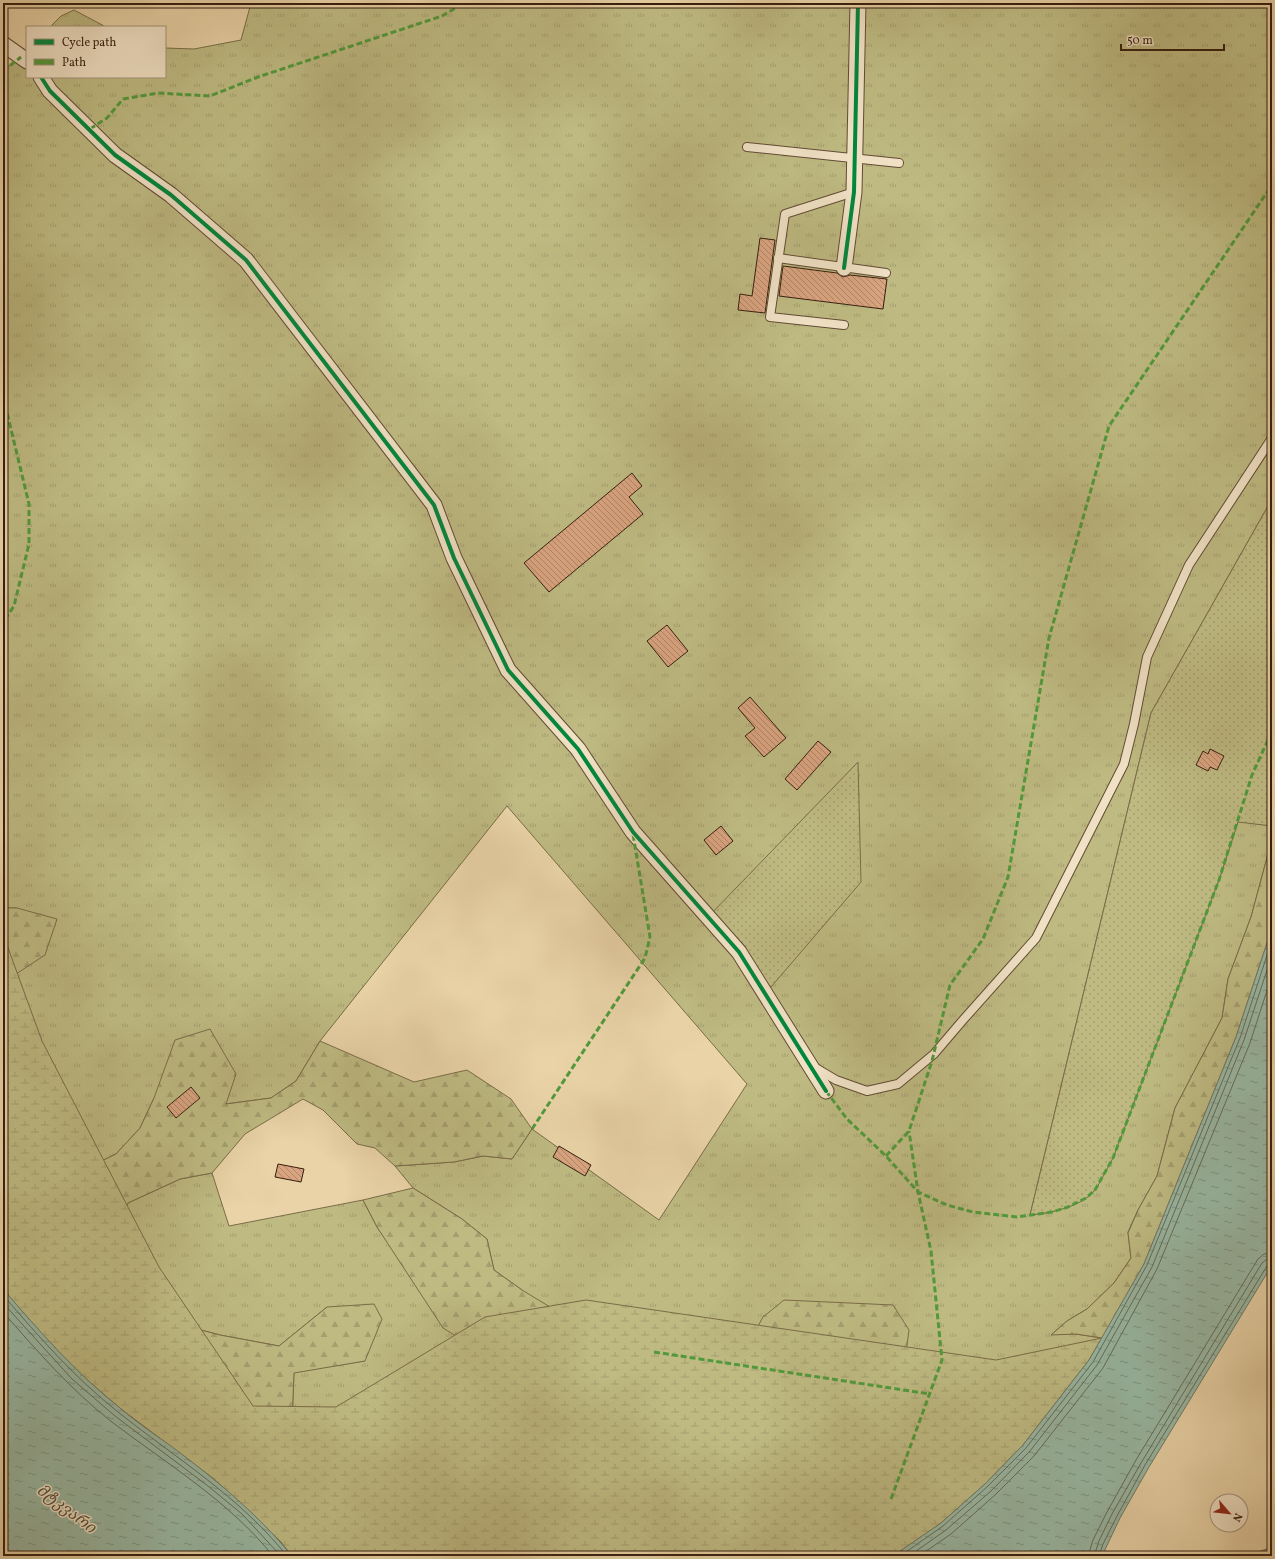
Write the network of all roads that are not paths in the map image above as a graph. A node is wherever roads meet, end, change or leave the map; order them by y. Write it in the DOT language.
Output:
graph roads {
  1 [pos="858,3"];
  2 [pos="3,44"];
  3 [pos="26,60"];
  4 [pos="42,78"];
  5 [pos="747,148"];
  6 [pos="854,158"];
  7 [pos="899,163"];
  8 [pos="854,192"];
  9 [pos="778,258"];
  10 [pos="844,268"];
  11 [pos="886,273"];
  12 [pos="844,324"];
  13 [pos="1272,438"];
  14 [pos="806,1062"];
  15 [pos="826,1092"];
  1 -- 6 [label="street"];
  2 -- 3 [label="street"];
  4 -- 14 [label="street"];
  5 -- 6 [label="lane"];
  6 -- 7 [label="lane"];
  6 -- 8 [label="street"];
  8 -- 9 [label="lane"];
  8 -- 10 [label="street"];
  9 -- 10 [label="lane"];
  9 -- 12 [label="lane"];
  10 -- 11 [label="lane"];
  13 -- 14 [label="lane"];
  14 -- 15 [label="street"];
}
